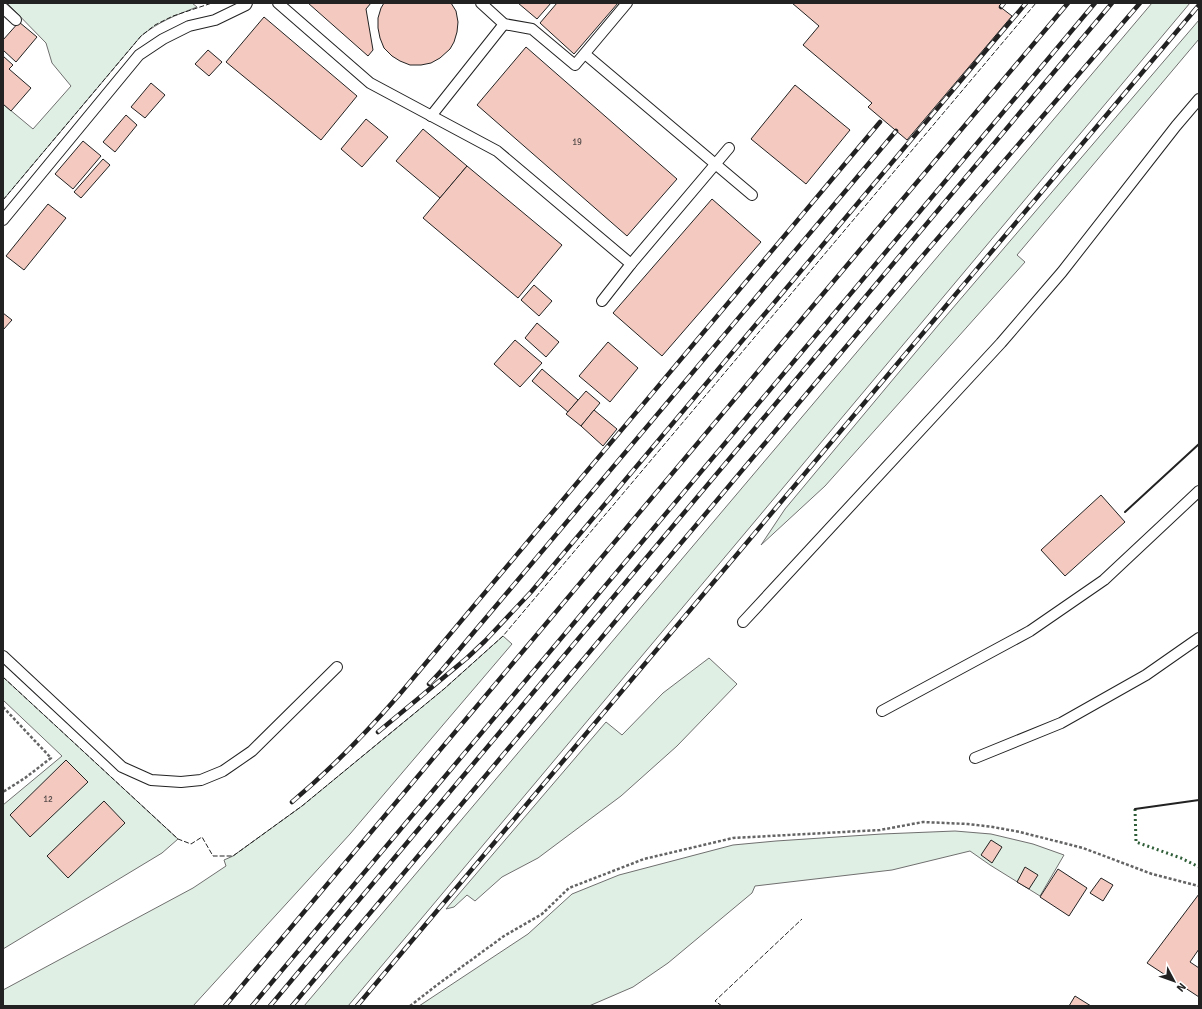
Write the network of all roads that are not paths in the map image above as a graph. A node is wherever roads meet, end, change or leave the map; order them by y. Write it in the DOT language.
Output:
graph roads {
  1 [pos="247,3"];
  2 [pos="278,3"];
  3 [pos="481,3"];
  4 [pos="627,3"];
  5 [pos="3,8"];
  6 [pos="16,20"];
  7 [pos="504,24"];
  8 [pos="585,54"];
  9 [pos="1199,99"];
  10 [pos="431,116"];
  11 [pos="729,148"];
  12 [pos="715,164"];
  13 [pos="752,195"];
  14 [pos="3,220"];
  15 [pos="631,264"];
  16 [pos="602,302"];
  17 [pos="1199,491"];
  18 [pos="743,622"];
  19 [pos="1199,638"];
  20 [pos="3,656"];
  21 [pos="337,667"];
  22 [pos="882,711"];
  23 [pos="975,758"];
  1 -- 14 [label="lane"];
  2 -- 10 [label="lane"];
  3 -- 7 [label="lane"];
  4 -- 8 [label="lane"];
  5 -- 6 [label="lane"];
  7 -- 8 [label="lane"];
  7 -- 10 [label="lane"];
  8 -- 12 [label="lane"];
  9 -- 18 [label="lane"];
  10 -- 15 [label="lane"];
  11 -- 12 [label="lane"];
  12 -- 13 [label="lane"];
  12 -- 15 [label="lane"];
  15 -- 16 [label="lane"];
  17 -- 22 [label="lane"];
  19 -- 23 [label="lane"];
  20 -- 21 [label="lane"];
}
